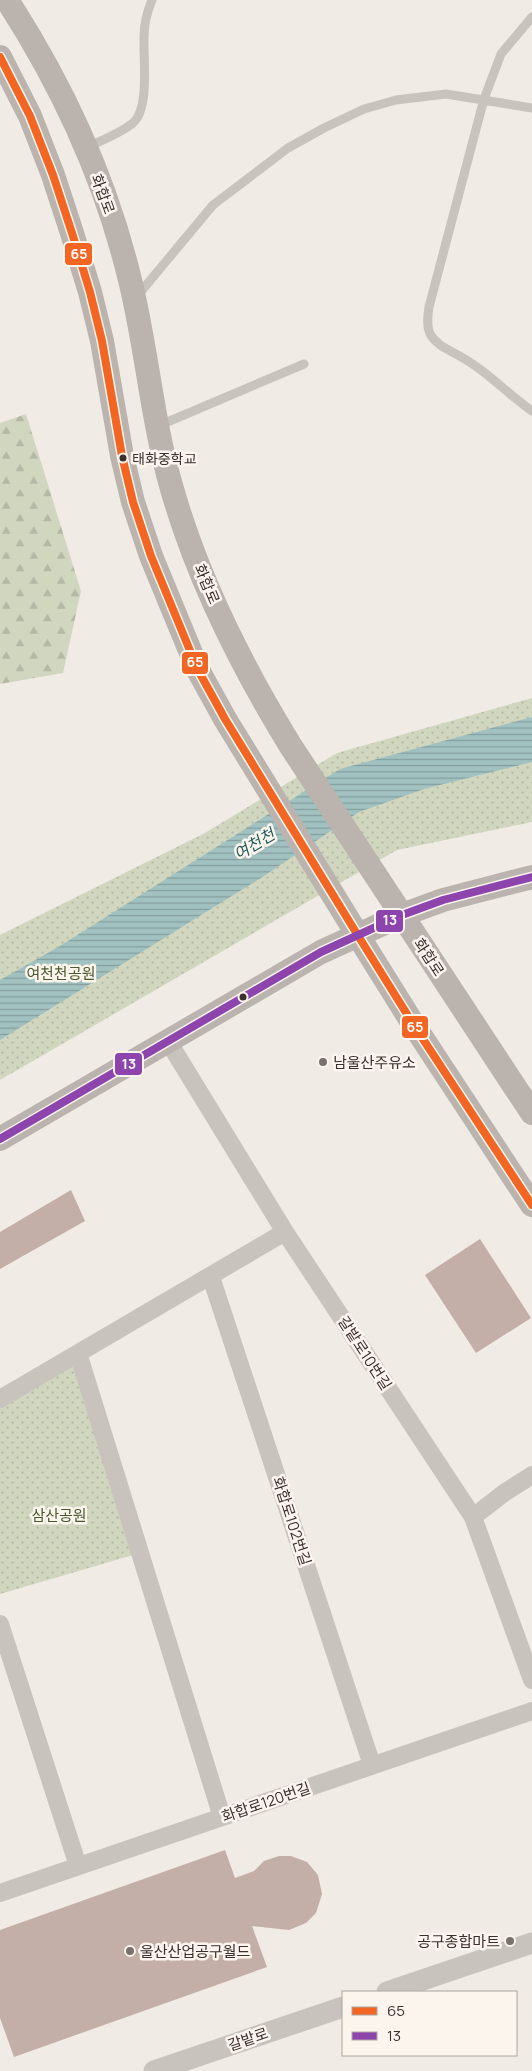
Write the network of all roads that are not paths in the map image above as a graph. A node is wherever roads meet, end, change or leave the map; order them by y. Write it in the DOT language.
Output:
graph roads {
  1 [pos="7,0"];
  2 [pos="152,0"];
  3 [pos="532,17"];
  4 [pos="0,57"];
  5 [pos="484,99"];
  6 [pos="532,108"];
  7 [pos="86,148"];
  8 [pos="134,299"];
  9 [pos="304,364"];
  10 [pos="532,411"];
  11 [pos="158,426"];
  12 [pos="532,877"];
  13 [pos="402,915"];
  14 [pos="357,934"];
  15 [pos="168,1041"];
  16 [pos="532,1113"];
  17 [pos="0,1139"];
  18 [pos="532,1205"];
  19 [pos="285,1232"];
  20 [pos="210,1277"];
  21 [pos="78,1353"];
  22 [pos="0,1399"];
  23 [pos="532,1475"];
  24 [pos="473,1517"];
  25 [pos="0,1624"];
  26 [pos="532,1680"];
  27 [pos="532,1711"];
  28 [pos="372,1765"];
  29 [pos="222,1817"];
  30 [pos="78,1866"];
  31 [pos="0,1893"];
  32 [pos="532,1943"];
  33 [pos="390,1991"];
  34 [pos="342,2007"];
  35 [pos="154,2071"];
  1 -- 7 [label="main road, 화합로"];
  2 -- 7 [label="lane"];
  3 -- 5 [label="lane"];
  4 -- 14 [label="main road"];
  5 -- 6 [label="lane"];
  5 -- 8 [label="lane"];
  5 -- 10 [label="lane"];
  7 -- 8 [label="main road, 화합로"];
  8 -- 11 [label="main road, 화합로"];
  9 -- 11 [label="lane"];
  11 -- 13 [label="main road, 화합로"];
  12 -- 13 [label="main road"];
  13 -- 14 [label="main road"];
  13 -- 16 [label="main road, 화합로"];
  14 -- 15 [label="main road"];
  14 -- 18 [label="main road"];
  15 -- 17 [label="main road"];
  15 -- 19 [label="street, 갈밭로10번길"];
  19 -- 20 [label="street"];
  19 -- 24 [label="street, 갈밭로10번길"];
  20 -- 21 [label="street"];
  20 -- 28 [label="street, 화합로102번길"];
  21 -- 22 [label="street"];
  21 -- 29 [label="street"];
  23 -- 24 [label="street"];
  24 -- 26 [label="street, 갈밭로10번길"];
  25 -- 30 [label="street"];
  27 -- 28 [label="street, 화합로120번길"];
  28 -- 29 [label="street, 화합로120번길"];
  29 -- 30 [label="street, 화합로120번길"];
  30 -- 31 [label="street, 화합로120번길"];
  32 -- 33 [label="street"];
  34 -- 35 [label="street, 갈밭로"];
}
